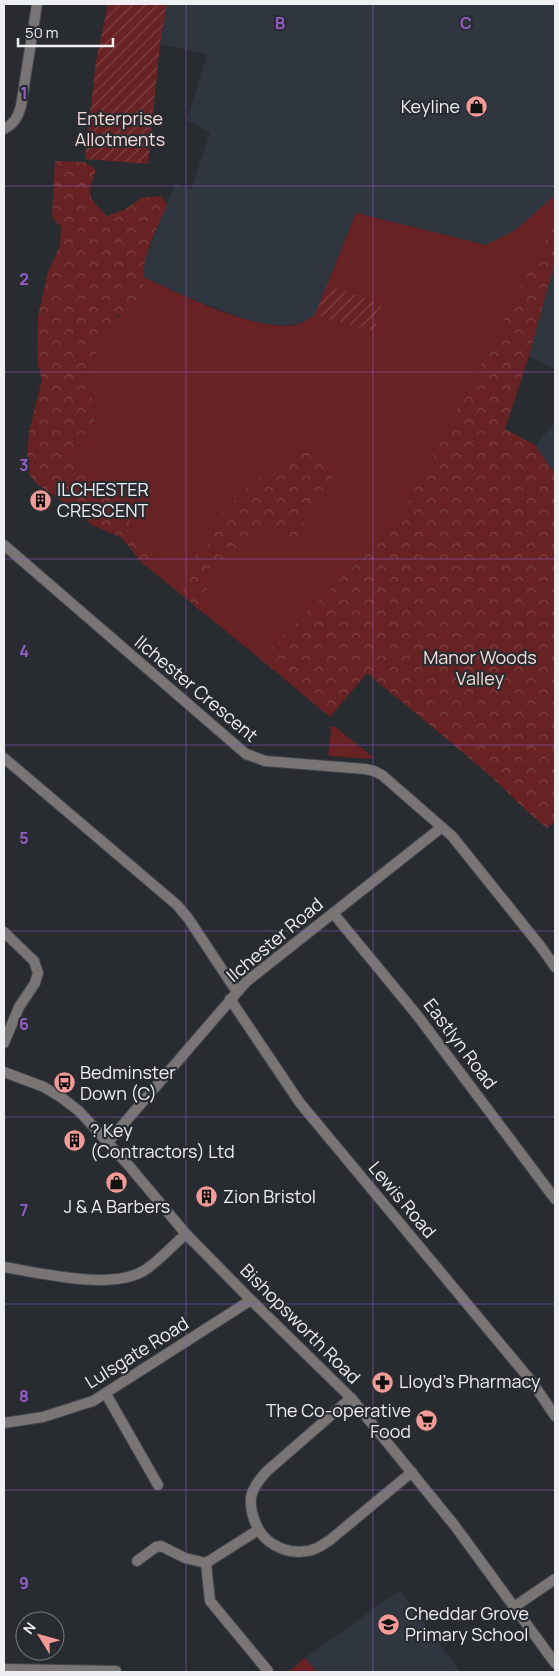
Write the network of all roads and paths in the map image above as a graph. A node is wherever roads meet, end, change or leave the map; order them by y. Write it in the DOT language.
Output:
graph roads {
  1 [pos="38,4"];
  2 [pos="4,129"];
  3 [pos="4,545"];
  4 [pos="4,758"];
  5 [pos="442,827"];
  6 [pos="333,913"];
  7 [pos="4,932"];
  8 [pos="555,967"];
  9 [pos="233,996"];
  10 [pos="4,1043"];
  11 [pos="4,1072"];
  12 [pos="108,1142"];
  13 [pos="555,1199"];
  14 [pos="186,1234"];
  15 [pos="4,1267"];
  16 [pos="251,1300"];
  17 [pos="106,1394"];
  18 [pos="351,1398"];
  19 [pos="555,1416"];
  20 [pos="4,1423"];
  21 [pos="412,1472"];
  22 [pos="158,1485"];
  23 [pos="258,1530"];
  24 [pos="137,1561"];
  25 [pos="206,1563"];
  26 [pos="555,1579"];
  27 [pos="514,1607"];
  28 [pos="555,1663"];
  29 [pos="4,1669"];
  30 [pos="116,1671"];
  31 [pos="268,1671"];
  1 -- 2 [label="street"];
  3 -- 5 [label="street, Ilchester Crescent"];
  4 -- 9 [label="street"];
  5 -- 6 [label="street, Ilchester Road"];
  5 -- 8 [label="street, Ilchester Crescent"];
  6 -- 9 [label="street, Ilchester Road"];
  6 -- 13 [label="street, Eastlyn Road"];
  7 -- 10 [label="street"];
  9 -- 12 [label="street, Ilchester Road"];
  9 -- 19 [label="street, Lewis Road"];
  11 -- 12 [label="street, Bishopsworth Road"];
  12 -- 14 [label="street, Bishopsworth Road"];
  14 -- 15 [label="street"];
  14 -- 16 [label="street, Bishopsworth Road"];
  16 -- 17 [label="street, Lulsgate Road"];
  16 -- 18 [label="street, Bishopsworth Road"];
  17 -- 20 [label="street, Lulsgate Road"];
  17 -- 22 [label="street"];
  18 -- 21 [label="street, Bishopsworth Road"];
  18 -- 23 [label="street"];
  21 -- 23 [label="street"];
  21 -- 27 [label="street, Bishopsworth Road"];
  23 -- 25 [label="street"];
  24 -- 25 [label="street"];
  25 -- 31 [label="street"];
  26 -- 27 [label="street"];
  27 -- 28 [label="street, Bishopsworth Road"];
  29 -- 30 [label="street"];
}
